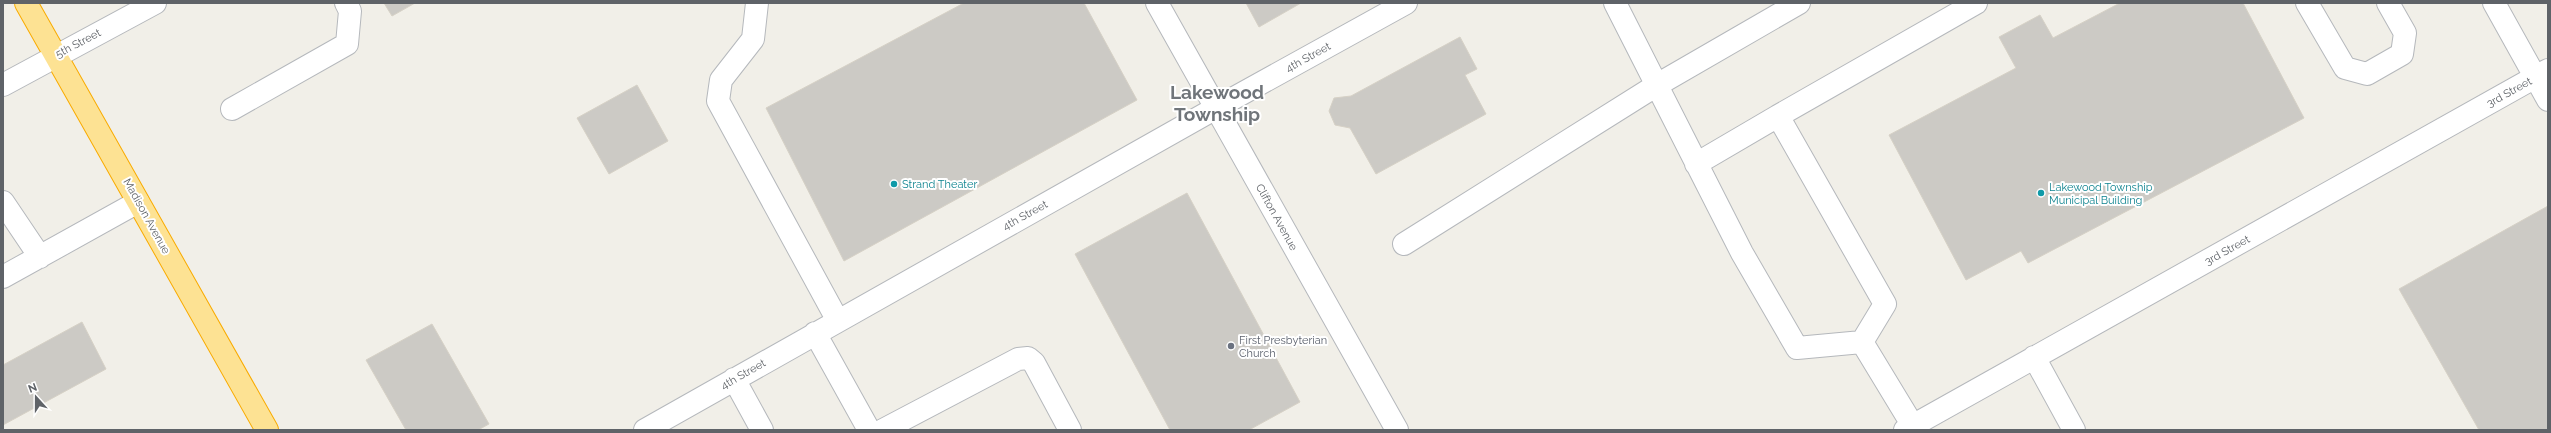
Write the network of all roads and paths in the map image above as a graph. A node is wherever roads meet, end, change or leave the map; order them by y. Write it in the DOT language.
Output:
graph roads {
  1 [pos="26,3"];
  2 [pos="154,3"];
  3 [pos="346,3"];
  4 [pos="757,3"];
  5 [pos="1157,3"];
  6 [pos="1406,3"];
  7 [pos="1615,3"];
  8 [pos="1799,3"];
  9 [pos="1976,3"];
  10 [pos="2307,3"];
  11 [pos="2388,3"];
  12 [pos="2494,3"];
  13 [pos="56,55"];
  14 [pos="2542,74"];
  15 [pos="3,85"];
  16 [pos="1657,85"];
  17 [pos="2548,100"];
  18 [pos="1216,108"];
  19 [pos="232,109"];
  20 [pos="1778,116"];
  21 [pos="1696,164"];
  22 [pos="3,202"];
  23 [pos="138,202"];
  24 [pos="1404,244"];
  25 [pos="40,256"];
  26 [pos="3,277"];
  27 [pos="838,321"];
  28 [pos="815,333"];
  29 [pos="1862,342"];
  30 [pos="2034,357"];
  31 [pos="734,379"];
  32 [pos="1909,428"];
  33 [pos="647,429"];
  34 [pos="267,430"];
  35 [pos="762,430"];
  36 [pos="869,430"];
  37 [pos="883,430"];
  38 [pos="1070,430"];
  39 [pos="1397,430"];
  40 [pos="2074,430"];
  1 -- 13 [label="highway, Madison Avenue"];
  2 -- 13 [label="street, 5th Street"];
  3 -- 19 [label="street"];
  4 -- 27 [label="street"];
  5 -- 18 [label="street, Clifton Avenue"];
  6 -- 18 [label="street, 4th Street"];
  7 -- 16 [label="street"];
  8 -- 16 [label="street"];
  9 -- 20 [label="street"];
  10 -- 11 [label="street"];
  12 -- 14 [label="street"];
  13 -- 15 [label="street, 5th Street"];
  13 -- 23 [label="highway, Madison Avenue"];
  14 -- 17 [label="street"];
  14 -- 30 [label="street, 3rd Street"];
  16 -- 21 [label="street"];
  16 -- 24 [label="street"];
  18 -- 27 [label="street, 4th Street"];
  18 -- 39 [label="street, Clifton Avenue"];
  20 -- 21 [label="street"];
  20 -- 29 [label="street"];
  21 -- 29 [label="street"];
  22 -- 25 [label="street"];
  23 -- 25 [label="street"];
  23 -- 34 [label="highway, Madison Avenue"];
  25 -- 26 [label="street"];
  27 -- 28 [label="street, 4th Street"];
  28 -- 31 [label="street, 4th Street"];
  28 -- 36 [label="street"];
  29 -- 32 [label="street"];
  30 -- 32 [label="street, 3rd Street"];
  30 -- 40 [label="street"];
  31 -- 33 [label="street, 4th Street"];
  31 -- 35 [label="street"];
  37 -- 38 [label="street"];
}
